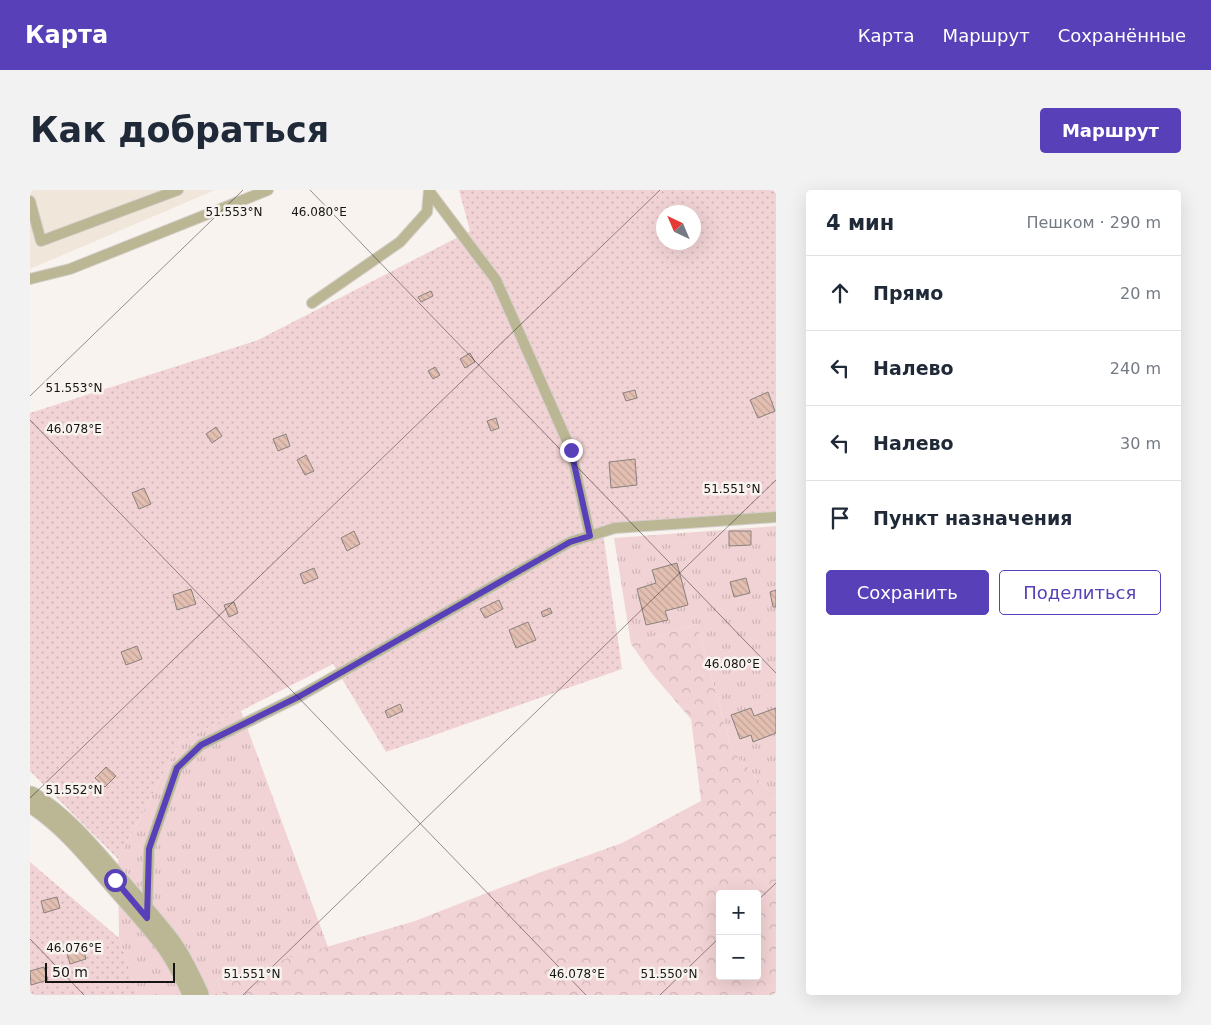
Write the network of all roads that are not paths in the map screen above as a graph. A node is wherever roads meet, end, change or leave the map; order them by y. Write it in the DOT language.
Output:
graph roads {
  1 [pos="178,190"];
  2 [pos="268,190"];
  3 [pos="429,191"];
  4 [pos="30,201"];
  5 [pos="30,279"];
  6 [pos="312,303"];
  7 [pos="776,517"];
  8 [pos="590,536"];
  9 [pos="30,799"];
  10 [pos="147,918"];
  11 [pos="196,995"];
  1 -- 4 [label="lane"];
  2 -- 5 [label="lane"];
  3 -- 6 [label="lane"];
  3 -- 8 [label="lane"];
  7 -- 8 [label="lane"];
  8 -- 10 [label="lane"];
  9 -- 10 [label="street"];
  10 -- 11 [label="street"];
}
